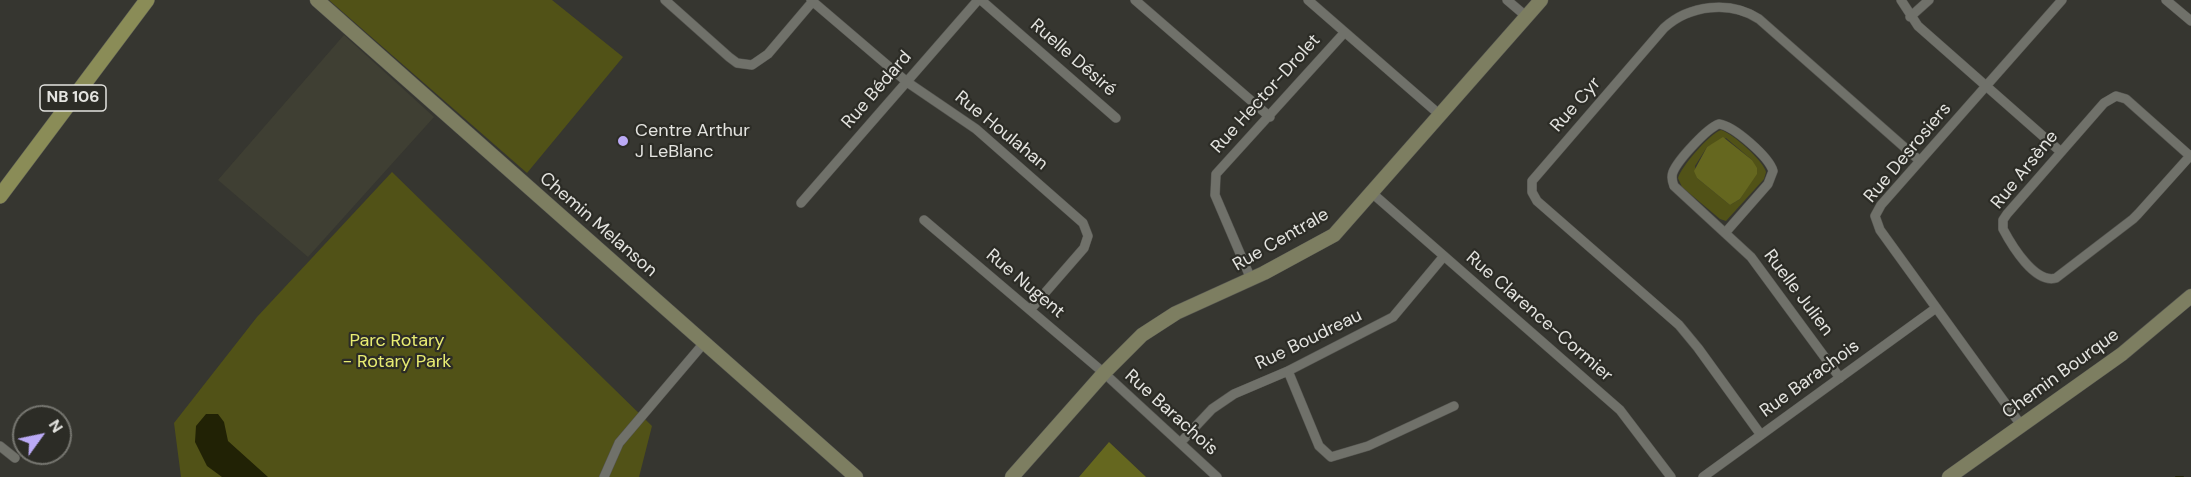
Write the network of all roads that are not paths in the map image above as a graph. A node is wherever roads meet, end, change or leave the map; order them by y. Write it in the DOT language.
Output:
graph roads {
  1 [pos="147,0"];
  2 [pos="317,0"];
  3 [pos="665,0"];
  4 [pos="979,0"];
  5 [pos="1135,0"];
  6 [pos="1308,0"];
  7 [pos="1507,0"];
  8 [pos="1541,0"];
  9 [pos="1901,0"];
  10 [pos="1929,0"];
  11 [pos="2062,0"];
  12 [pos="2166,0"];
  13 [pos="812,1"];
  14 [pos="1527,17"];
  15 [pos="1910,17"];
  16 [pos="2191,21"];
  17 [pos="1344,33"];
  18 [pos="907,82"];
  19 [pos="1986,86"];
  20 [pos="1440,115"];
  21 [pos="1116,117"];
  22 [pos="1270,117"];
  23 [pos="2061,152"];
  24 [pos="2191,155"];
  25 [pos="1920,161"];
  26 [pos="1372,194"];
  27 [pos="0,196"];
  28 [pos="801,202"];
  29 [pos="924,220"];
  30 [pos="1725,233"];
  31 [pos="1444,256"];
  32 [pos="1251,279"];
  33 [pos="2191,296"];
  34 [pos="1936,308"];
  35 [pos="1030,310"];
  36 [pos="704,343"];
  37 [pos="1288,371"];
  38 [pos="1104,373"];
  39 [pos="1840,378"];
  40 [pos="1454,406"];
  41 [pos="2021,425"];
  42 [pos="1761,435"];
  43 [pos="1180,443"];
  44 [pos="0,446"];
  45 [pos="12,456"];
  46 [pos="604,477"];
  47 [pos="856,477"];
  48 [pos="1012,477"];
  49 [pos="1217,477"];
  50 [pos="1671,477"];
  51 [pos="1703,477"];
  52 [pos="1949,477"];
  1 -- 27 [label="main road, NB 106"];
  2 -- 36 [label="street, Chemin Melanson"];
  3 -- 13 [label="street"];
  4 -- 18 [label="street, Rue Bédard"];
  4 -- 21 [label="street, Ruelle Désiré"];
  5 -- 22 [label="street"];
  6 -- 17 [label="street"];
  7 -- 14 [label="street"];
  8 -- 14 [label="street, Rue Centrale"];
  9 -- 15 [label="street"];
  10 -- 15 [label="street"];
  11 -- 19 [label="street, Rue Desrosiers"];
  12 -- 16 [label="street"];
  13 -- 18 [label="street, Rue Houlahan"];
  14 -- 20 [label="street, Rue Centrale"];
  15 -- 19 [label="street"];
  17 -- 20 [label="street"];
  17 -- 22 [label="street, Rue Hector-Drolet"];
  18 -- 28 [label="street, Rue Bédard"];
  18 -- 35 [label="street, Rue Houlahan"];
  19 -- 23 [label="street"];
  19 -- 25 [label="street, Rue Desrosiers"];
  20 -- 26 [label="street, Rue Centrale"];
  22 -- 32 [label="street, Rue Hector-Drolet"];
  23 -- 24 [label="street, Rue Arsène"];
  23 -- 24 [label="street, Rue Arsène"];
  25 -- 34 [label="street, Rue Desrosiers"];
  25 -- 42 [label="street, Rue Cyr"];
  26 -- 31 [label="street, Rue Clarence-Cormier"];
  26 -- 32 [label="street, Rue Centrale"];
  29 -- 35 [label="street, Rue Nugent"];
  30 -- 30 [label="street, Ruelle Julien"];
  30 -- 39 [label="street, Ruelle Julien"];
  31 -- 37 [label="street, Rue Boudreau"];
  31 -- 50 [label="street, Rue Clarence-Cormier"];
  32 -- 38 [label="street, Rue Centrale"];
  33 -- 41 [label="street, Chemin Bourque"];
  34 -- 39 [label="street, Rue Barachois"];
  34 -- 41 [label="street, Rue Desrosiers"];
  35 -- 38 [label="street, Rue Nugent"];
  36 -- 46 [label="street"];
  36 -- 47 [label="street, Chemin Melanson"];
  37 -- 40 [label="street"];
  37 -- 43 [label="street, Rue Boudreau"];
  38 -- 43 [label="street, Rue Barachois"];
  38 -- 48 [label="street, Rue Centrale"];
  39 -- 42 [label="street, Rue Barachois"];
  41 -- 52 [label="street, Chemin Bourque"];
  42 -- 51 [label="street, Rue Barachois"];
  43 -- 49 [label="street, Rue Barachois"];
  44 -- 45 [label="street"];
}
